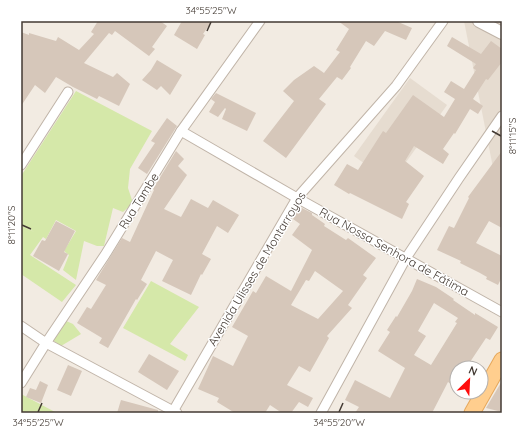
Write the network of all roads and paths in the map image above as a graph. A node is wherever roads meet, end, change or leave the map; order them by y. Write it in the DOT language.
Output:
graph roads {
  1 [pos="260,21"];
  2 [pos="444,21"];
  3 [pos="479,21"];
  4 [pos="502,33"];
  5 [pos="68,92"];
  6 [pos="502,116"];
  7 [pos="181,131"];
  8 [pos="21,165"];
  9 [pos="297,198"];
  10 [pos="406,258"];
  11 [pos="502,312"];
  12 [pos="21,326"];
  13 [pos="46,342"];
  14 [pos="502,360"];
  15 [pos="21,383"];
  16 [pos="174,412"];
  17 [pos="321,413"];
  18 [pos="472,413"];
  1 -- 7 [label="street, Rua Tambe"];
  2 -- 9 [label="street, Avenida Ulisses de Montarroyos"];
  3 -- 4 [label="street"];
  5 -- 8 [label="street"];
  6 -- 10 [label="street"];
  7 -- 9 [label="street, Rua Nossa Senhora de Fátima"];
  7 -- 13 [label="street, Rua Tambe"];
  9 -- 10 [label="street, Rua Nossa Senhora de Fátima"];
  9 -- 16 [label="street, Avenida Ulisses de Montarroyos"];
  10 -- 11 [label="street, Rua Nossa Senhora de Fátima"];
  10 -- 17 [label="street"];
  12 -- 13 [label="street"];
  13 -- 15 [label="street, Rua Tambe"];
  13 -- 16 [label="street"];
  14 -- 18 [label="main road"];
}
